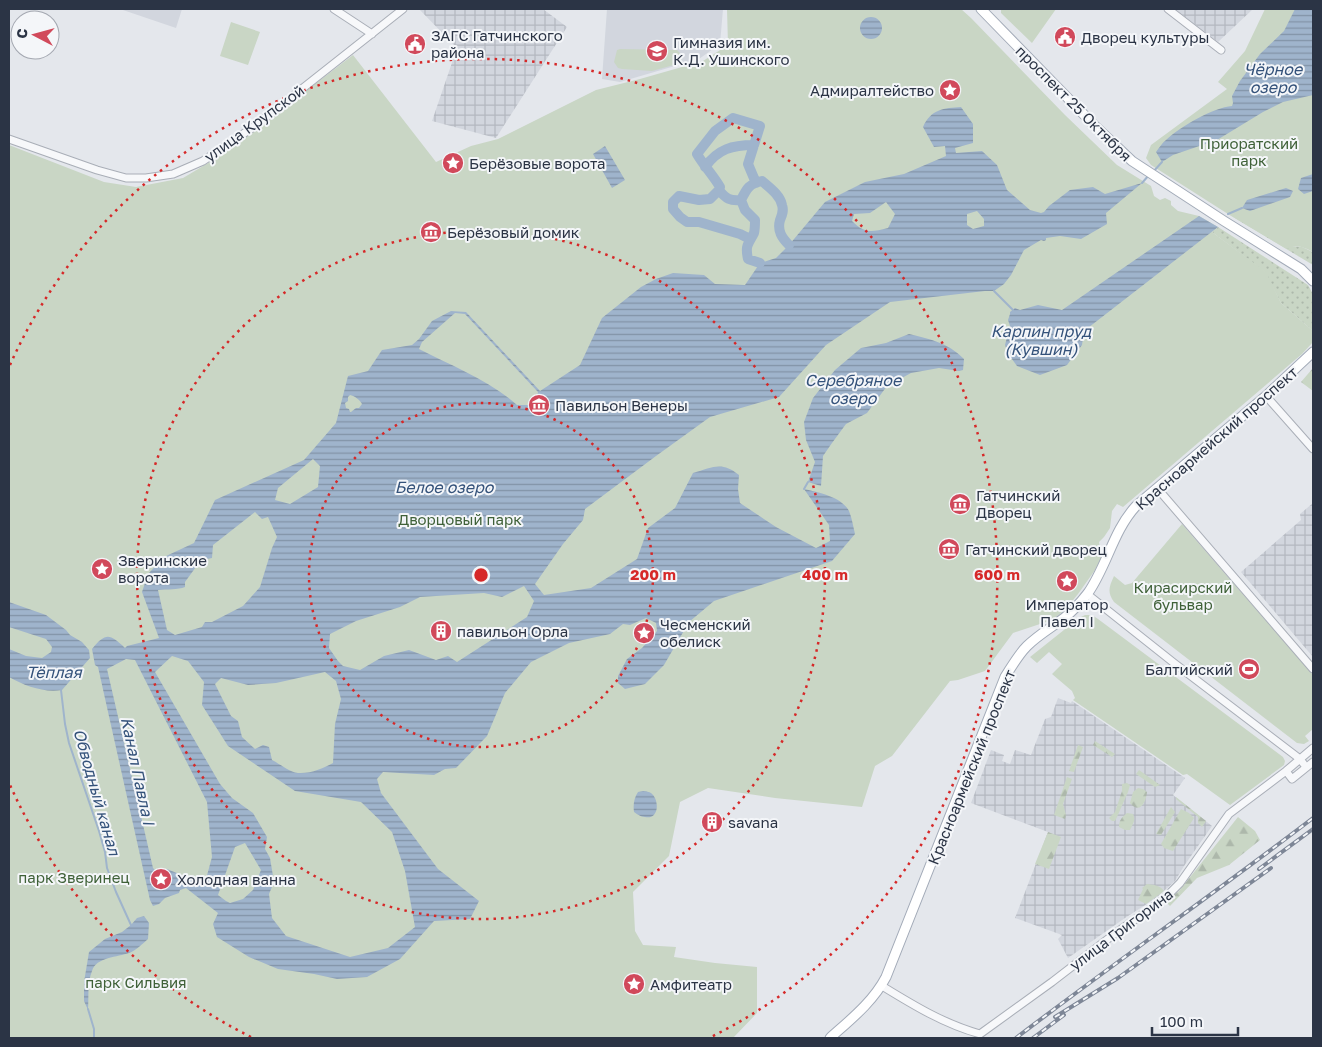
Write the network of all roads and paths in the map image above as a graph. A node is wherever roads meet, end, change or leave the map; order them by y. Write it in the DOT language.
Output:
graph roads {
  1 [pos="334,9"];
  2 [pos="403,9"];
  3 [pos="981,9"];
  4 [pos="1168,9"];
  5 [pos="372,34"];
  6 [pos="1221,50"];
  7 [pos="9,139"];
  8 [pos="1301,269"];
  9 [pos="1313,273"];
  10 [pos="1313,281"];
  11 [pos="1313,352"];
  12 [pos="1266,396"];
  13 [pos="1313,449"];
  14 [pos="1157,488"];
  15 [pos="1087,594"];
  16 [pos="1313,669"];
  17 [pos="1313,748"];
  18 [pos="1300,759"];
  19 [pos="1313,762"];
  20 [pos="1306,768"];
  21 [pos="1286,771"];
  22 [pos="882,986"];
  23 [pos="830,1038"];
  1 -- 5 [label="street"];
  2 -- 5 [label="street, улица Крупской"];
  3 -- 8 [label="main road, проспект 25 Октября"];
  4 -- 6 [label="street"];
  5 -- 7 [label="street, улица Крупской"];
  8 -- 9 [label="main road"];
  8 -- 10 [label="main road"];
  11 -- 12 [label="main road, Красноармейский проспект"];
  12 -- 13 [label="street"];
  12 -- 14 [label="main road, Красноармейский проспект"];
  14 -- 15 [label="main road, Красноармейский проспект"];
  14 -- 16 [label="street"];
  15 -- 18 [label="street"];
  15 -- 22 [label="main road, Красноармейский проспект"];
  17 -- 18 [label="street, улица Григорина"];
  18 -- 20 [label="street"];
  18 -- 21 [label="street, улица Григорина"];
  19 -- 20 [label="street"];
  20 -- 21 [label="street"];
  21 -- 22 [label="street, улица Григорина"];
  22 -- 23 [label="main road, Красноармейский проспект"];
}
